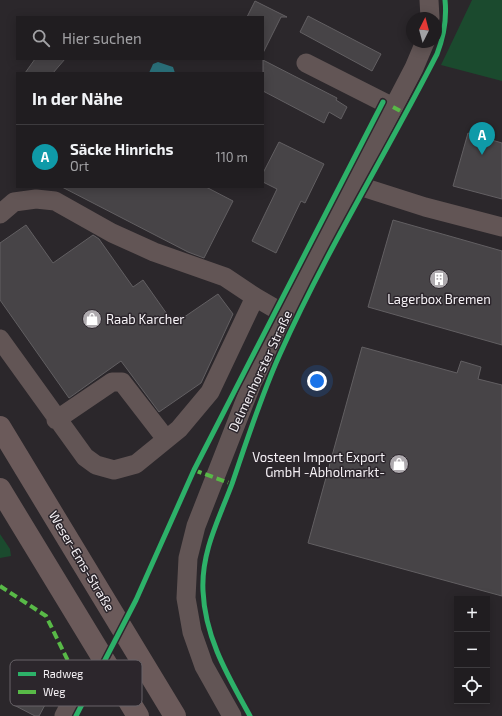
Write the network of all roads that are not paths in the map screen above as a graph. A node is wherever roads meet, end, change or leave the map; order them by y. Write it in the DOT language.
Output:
graph roads {
  1 [pos="429,0"];
  2 [pos="430,12"];
  3 [pos="422,48"];
  4 [pos="306,63"];
  5 [pos="393,107"];
  6 [pos="353,184"];
  7 [pos="0,214"];
  8 [pos="502,227"];
  9 [pos="255,297"];
  10 [pos="286,315"];
  11 [pos="0,339"];
  12 [pos="56,420"];
  13 [pos="0,427"];
  14 [pos="166,439"];
  15 [pos="0,489"];
  16 [pos="104,660"];
  17 [pos="141,660"];
  18 [pos="142,662"];
  19 [pos="69,706"];
  20 [pos="132,706"];
  21 [pos="64,716"];
  22 [pos="138,716"];
  23 [pos="175,716"];
  24 [pos="232,716"];
  1 -- 2 [label="street"];
  3 -- 5 [label="street, Delmenhorster Straße"];
  4 -- 5 [label="street"];
  5 -- 6 [label="street, Delmenhorster Straße"];
  6 -- 8 [label="street"];
  6 -- 10 [label="street, Delmenhorster Straße"];
  7 -- 9 [label="street"];
  9 -- 10 [label="street"];
  9 -- 14 [label="street"];
  10 -- 24 [label="street, Delmenhorster Straße"];
  11 -- 12 [label="street"];
  12 -- 14 [label="street"];
  12 -- 14 [label="street"];
  13 -- 17 [label="highway, Weser-Ems-Straße"];
  15 -- 16 [label="highway"];
  18 -- 23 [label="highway, Weser-Ems-Straße"];
  19 -- 21 [label="street"];
  20 -- 22 [label="highway"];
}
